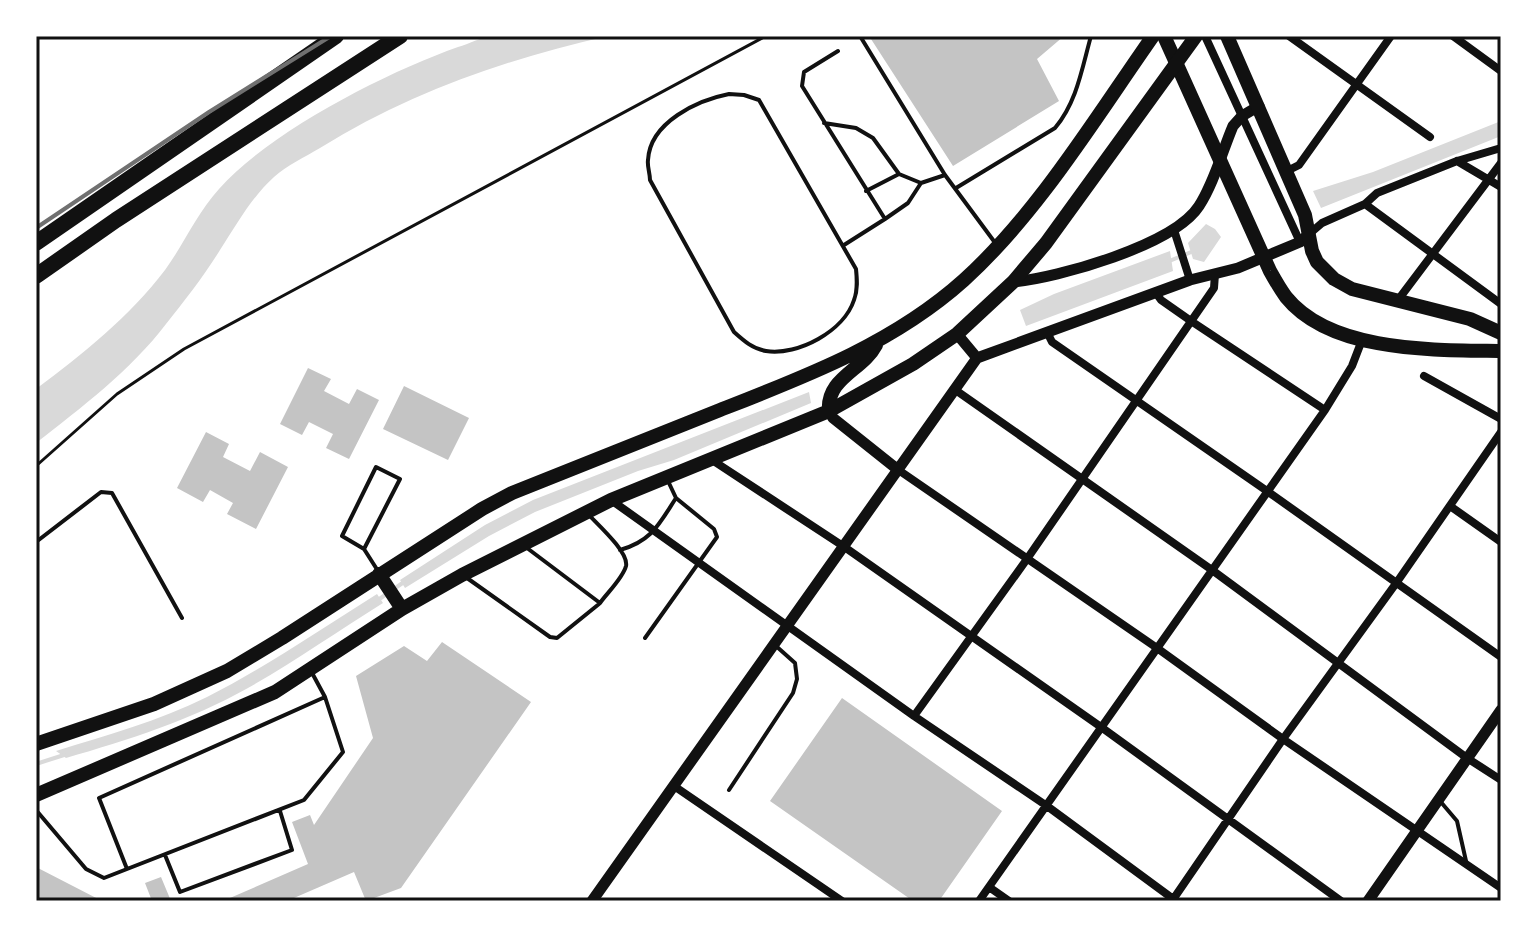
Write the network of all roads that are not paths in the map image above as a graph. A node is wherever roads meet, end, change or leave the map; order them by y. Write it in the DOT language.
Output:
graph roads {
  1 [pos="336,36"];
  2 [pos="400,36"];
  3 [pos="860,36"];
  4 [pos="1091,36"];
  5 [pos="1153,36"];
  6 [pos="1164,36"];
  7 [pos="1227,36"];
  8 [pos="1289,36"];
  9 [pos="1391,36"];
  10 [pos="1453,36"];
  11 [pos="1198,37"];
  12 [pos="838,51"];
  13 [pos="1501,71"];
  14 [pos="1356,86"];
  15 [pos="1259,106"];
  16 [pos="1242,116"];
  17 [pos="824,123"];
  18 [pos="1430,137"];
  19 [pos="1501,148"];
  20 [pos="1457,161"];
  21 [pos="1501,163"];
  22 [pos="1287,171"];
  23 [pos="899,174"];
  24 [pos="945,175"];
  25 [pos="1490,179"];
  26 [pos="921,183"];
  27 [pos="1501,187"];
  28 [pos="956,188"];
  29 [pos="866,191"];
  30 [pos="1365,204"];
  31 [pos="885,219"];
  32 [pos="1174,230"];
  33 [pos="1300,241"];
  34 [pos="36,243"];
  35 [pos="844,245"];
  36 [pos="997,246"];
  37 [pos="1431,254"];
  38 [pos="1215,274"];
  39 [pos="36,276"];
  40 [pos="1190,280"];
  41 [pos="1013,282"];
  42 [pos="1156,293"];
  43 [pos="1398,300"];
  44 [pos="1501,304"];
  45 [pos="1191,321"];
  46 [pos="1047,332"];
  47 [pos="1501,333"];
  48 [pos="957,334"];
  49 [pos="1362,340"];
  50 [pos="878,341"];
  51 [pos="1501,351"];
  52 [pos="977,358"];
  53 [pos="1424,376"];
  54 [pos="954,389"];
  55 [pos="1137,400"];
  56 [pos="1325,410"];
  57 [pos="829,411"];
  58 [pos="1501,419"];
  59 [pos="1501,432"];
  60 [pos="712,460"];
  61 [pos="897,469"];
  62 [pos="667,477"];
  63 [pos="1082,479"];
  64 [pos="1267,491"];
  65 [pos="676,498"];
  66 [pos="611,500"];
  67 [pos="1450,506"];
  68 [pos="585,512"];
  69 [pos="653,533"];
  70 [pos="36,542"];
  71 [pos="1501,542"];
  72 [pos="522,544"];
  73 [pos="843,546"];
  74 [pos="364,549"];
  75 [pos="620,550"];
  76 [pos="1027,559"];
  77 [pos="699,564"];
  78 [pos="1212,570"];
  79 [pos="462,575"];
  80 [pos="383,578"];
  81 [pos="1397,582"];
  82 [pos="399,603"];
  83 [pos="600,603"];
  84 [pos="182,618"];
  85 [pos="787,627"];
  86 [pos="971,636"];
  87 [pos="645,638"];
  88 [pos="774,645"];
  89 [pos="1157,648"];
  90 [pos="1501,657"];
  91 [pos="1339,662"];
  92 [pos="310,670"];
  93 [pos="325,697"];
  94 [pos="1501,710"];
  95 [pos="914,716"];
  96 [pos="1101,727"];
  97 [pos="1283,739"];
  98 [pos="36,744"];
  99 [pos="1467,758"];
  100 [pos="1501,780"];
  101 [pos="674,786"];
  102 [pos="729,790"];
  103 [pos="36,795"];
  104 [pos="1439,800"];
  105 [pos="1047,806"];
  106 [pos="36,810"];
  107 [pos="280,811"];
  108 [pos="1229,821"];
  109 [pos="1416,830"];
  110 [pos="165,855"];
  111 [pos="1466,863"];
  112 [pos="127,869"];
  113 [pos="989,887"];
  114 [pos="1501,888"];
  115 [pos="1174,900"];
  116 [pos="592,901"];
  117 [pos="842,901"];
  118 [pos="979,901"];
  119 [pos="1009,901"];
  120 [pos="1341,901"];
  121 [pos="1368,901"];
  1 -- 34 [label="highway"];
  2 -- 39 [label="highway"];
  3 -- 24 [label="lane"];
  4 -- 28 [label="lane"];
  5 -- 36 [label="main road"];
  6 -- 49 [label="main road"];
  7 -- 15 [label="main road"];
  8 -- 14 [label="street"];
  9 -- 14 [label="street"];
  10 -- 13 [label="street"];
  11 -- 16 [label="street"];
  11 -- 41 [label="main road"];
  12 -- 17 [label="lane"];
  14 -- 18 [label="street"];
  14 -- 22 [label="street"];
  15 -- 16 [label="street"];
  15 -- 22 [label="main road"];
  16 -- 32 [label="street"];
  16 -- 33 [label="street"];
  17 -- 23 [label="lane"];
  17 -- 29 [label="lane"];
  19 -- 20 [label="street"];
  20 -- 25 [label="street"];
  20 -- 30 [label="street"];
  21 -- 25 [label="street"];
  22 -- 33 [label="main road"];
  23 -- 26 [label="lane"];
  23 -- 29 [label="lane"];
  24 -- 26 [label="lane"];
  24 -- 28 [label="lane"];
  25 -- 27 [label="street"];
  25 -- 37 [label="street"];
  26 -- 31 [label="lane"];
  28 -- 36 [label="lane"];
  29 -- 31 [label="lane"];
  30 -- 33 [label="street"];
  30 -- 37 [label="street"];
  31 -- 35 [label="lane"];
  32 -- 40 [label="street"];
  32 -- 41 [label="street"];
  33 -- 38 [label="street"];
  33 -- 43 [label="main road"];
  35 -- 35 [label="lane"];
  36 -- 50 [label="main road"];
  37 -- 43 [label="street"];
  37 -- 44 [label="street"];
  38 -- 40 [label="street"];
  38 -- 45 [label="street"];
  40 -- 42 [label="street"];
  41 -- 48 [label="main road"];
  42 -- 45 [label="street"];
  42 -- 46 [label="street"];
  43 -- 47 [label="main road"];
  45 -- 55 [label="street"];
  45 -- 56 [label="street"];
  46 -- 52 [label="street"];
  46 -- 55 [label="street"];
  48 -- 52 [label="street"];
  48 -- 57 [label="main road"];
  49 -- 51 [label="main road"];
  49 -- 56 [label="street"];
  50 -- 57 [label="main road"];
  50 -- 80 [label="main road"];
  52 -- 54 [label="street"];
  53 -- 58 [label="street"];
  54 -- 61 [label="street"];
  54 -- 63 [label="street"];
  55 -- 63 [label="street"];
  55 -- 64 [label="street"];
  56 -- 64 [label="street"];
  57 -- 60 [label="main road"];
  57 -- 61 [label="street"];
  59 -- 67 [label="street"];
  60 -- 62 [label="main road"];
  60 -- 73 [label="street"];
  61 -- 73 [label="street"];
  61 -- 76 [label="street"];
  62 -- 65 [label="lane"];
  62 -- 66 [label="main road"];
  63 -- 76 [label="street"];
  63 -- 78 [label="street"];
  64 -- 78 [label="street"];
  64 -- 81 [label="street"];
  65 -- 69 [label="lane"];
  65 -- 77 [label="lane"];
  66 -- 68 [label="main road"];
  66 -- 69 [label="street"];
  67 -- 71 [label="street"];
  67 -- 81 [label="street"];
  68 -- 72 [label="main road"];
  68 -- 75 [label="lane"];
  69 -- 75 [label="lane"];
  69 -- 77 [label="street"];
  70 -- 84 [label="lane"];
  72 -- 79 [label="main road"];
  72 -- 83 [label="lane"];
  73 -- 85 [label="street"];
  73 -- 86 [label="street"];
  74 -- 74 [label="lane"];
  74 -- 80 [label="lane"];
  75 -- 83 [label="lane"];
  76 -- 86 [label="street"];
  76 -- 89 [label="street"];
  77 -- 85 [label="street"];
  77 -- 87 [label="lane"];
  78 -- 89 [label="street"];
  78 -- 91 [label="street"];
  79 -- 82 [label="main road"];
  79 -- 83 [label="lane"];
  80 -- 82 [label="main road"];
  80 -- 98 [label="main road"];
  81 -- 90 [label="street"];
  81 -- 91 [label="street"];
  82 -- 92 [label="main road"];
  85 -- 88 [label="street"];
  85 -- 95 [label="street"];
  86 -- 95 [label="street"];
  86 -- 96 [label="street"];
  88 -- 101 [label="street"];
  88 -- 102 [label="lane"];
  89 -- 96 [label="street"];
  89 -- 97 [label="street"];
  91 -- 97 [label="street"];
  91 -- 99 [label="street"];
  92 -- 93 [label="lane"];
  92 -- 103 [label="main road"];
  93 -- 107 [label="lane"];
  93 -- 112 [label="lane"];
  94 -- 99 [label="street"];
  95 -- 105 [label="street"];
  96 -- 105 [label="street"];
  96 -- 108 [label="street"];
  97 -- 108 [label="street"];
  97 -- 109 [label="street"];
  99 -- 100 [label="street"];
  99 -- 104 [label="street"];
  101 -- 116 [label="street"];
  101 -- 117 [label="street"];
  104 -- 109 [label="street"];
  104 -- 111 [label="lane"];
  105 -- 113 [label="street"];
  105 -- 115 [label="street"];
  106 -- 112 [label="lane"];
  107 -- 110 [label="lane"];
  107 -- 110 [label="lane"];
  108 -- 115 [label="street"];
  108 -- 120 [label="street"];
  109 -- 111 [label="street"];
  109 -- 121 [label="street"];
  110 -- 112 [label="lane"];
  111 -- 114 [label="street"];
  113 -- 118 [label="street"];
  113 -- 119 [label="street"];
}
